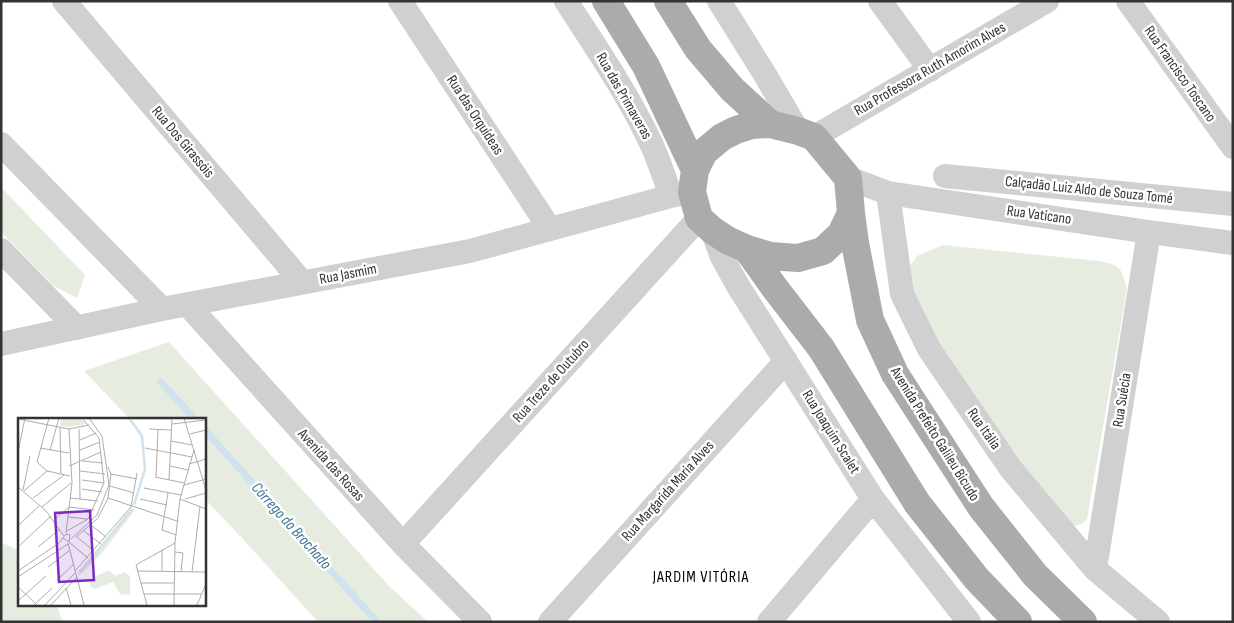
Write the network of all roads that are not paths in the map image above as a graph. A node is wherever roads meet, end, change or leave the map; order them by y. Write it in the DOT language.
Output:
graph roads {
  1 [pos="64,1"];
  2 [pos="400,1"];
  3 [pos="566,1"];
  4 [pos="606,1"];
  5 [pos="668,1"];
  6 [pos="719,1"];
  7 [pos="880,1"];
  8 [pos="1047,1"];
  9 [pos="1128,1"];
  10 [pos="930,70"];
  11 [pos="770,124"];
  12 [pos="806,134"];
  13 [pos="1,144"];
  14 [pos="1233,147"];
  15 [pos="946,176"];
  16 [pos="848,178"];
  17 [pos="686,186"];
  18 [pos="888,193"];
  19 [pos="1233,204"];
  20 [pos="851,213"];
  21 [pos="706,224"];
  22 [pos="550,228"];
  23 [pos="1149,232"];
  24 [pos="1233,243"];
  25 [pos="1,250"];
  26 [pos="748,250"];
  27 [pos="302,282"];
  28 [pos="186,304"];
  29 [pos="162,309"];
  30 [pos="77,328"];
  31 [pos="1,344"];
  32 [pos="786,361"];
  33 [pos="873,499"];
  34 [pos="403,544"];
  35 [pos="1095,569"];
  36 [pos="480,622"];
  37 [pos="550,622"];
  38 [pos="769,622"];
  39 [pos="969,622"];
  40 [pos="1018,622"];
  41 [pos="1083,622"];
  42 [pos="1158,622"];
  1 -- 27 [label="street, Rua Dos Girassóis"];
  2 -- 22 [label="street, Rua das Orquídeas"];
  3 -- 17 [label="street, Rua das Primaveras"];
  4 -- 17 [label="main road"];
  5 -- 11 [label="main road"];
  6 -- 12 [label="street"];
  7 -- 10 [label="street"];
  8 -- 10 [label="street, Rua Professora Ruth Amorim Alves"];
  9 -- 14 [label="street, Rua Francisco Toscano"];
  10 -- 12 [label="street, Rua Professora Ruth Amorim Alves"];
  11 -- 12 [label="main road"];
  11 -- 17 [label="main road"];
  12 -- 16 [label="main road"];
  13 -- 29 [label="street"];
  15 -- 19 [label="street, Calçadão Luiz Aldo de Souza Tomé"];
  16 -- 18 [label="street, Rua Vaticano"];
  16 -- 20 [label="main road"];
  17 -- 21 [label="main road"];
  17 -- 22 [label="street, Rua Jasmim"];
  18 -- 23 [label="street, Rua Vaticano"];
  18 -- 35 [label="street, Rua Itália"];
  20 -- 26 [label="main road"];
  20 -- 41 [label="main road, Avenida Prefeito Galileu Bicudo"];
  21 -- 26 [label="main road"];
  21 -- 32 [label="street, Rua Joaquim Scalet"];
  21 -- 34 [label="street, Rua Treze de Outubro"];
  22 -- 27 [label="street, Rua Jasmim"];
  23 -- 24 [label="street, Rua Vaticano"];
  23 -- 35 [label="street, Rua Suécia"];
  25 -- 30 [label="street"];
  26 -- 40 [label="main road"];
  27 -- 28 [label="street, Rua Jasmim"];
  28 -- 29 [label="street, Rua Jasmim"];
  28 -- 34 [label="street, Avenida das Rosas"];
  29 -- 30 [label="street, Rua Jasmim"];
  30 -- 31 [label="street, Rua Jasmim"];
  32 -- 33 [label="street, Rua Joaquim Scalet"];
  32 -- 37 [label="street, Rua Margarida Maria Alves"];
  33 -- 38 [label="street"];
  33 -- 39 [label="street, Rua Joaquim Scalet"];
  34 -- 36 [label="street, Avenida das Rosas"];
  35 -- 42 [label="street, Rua Itália"];
}
